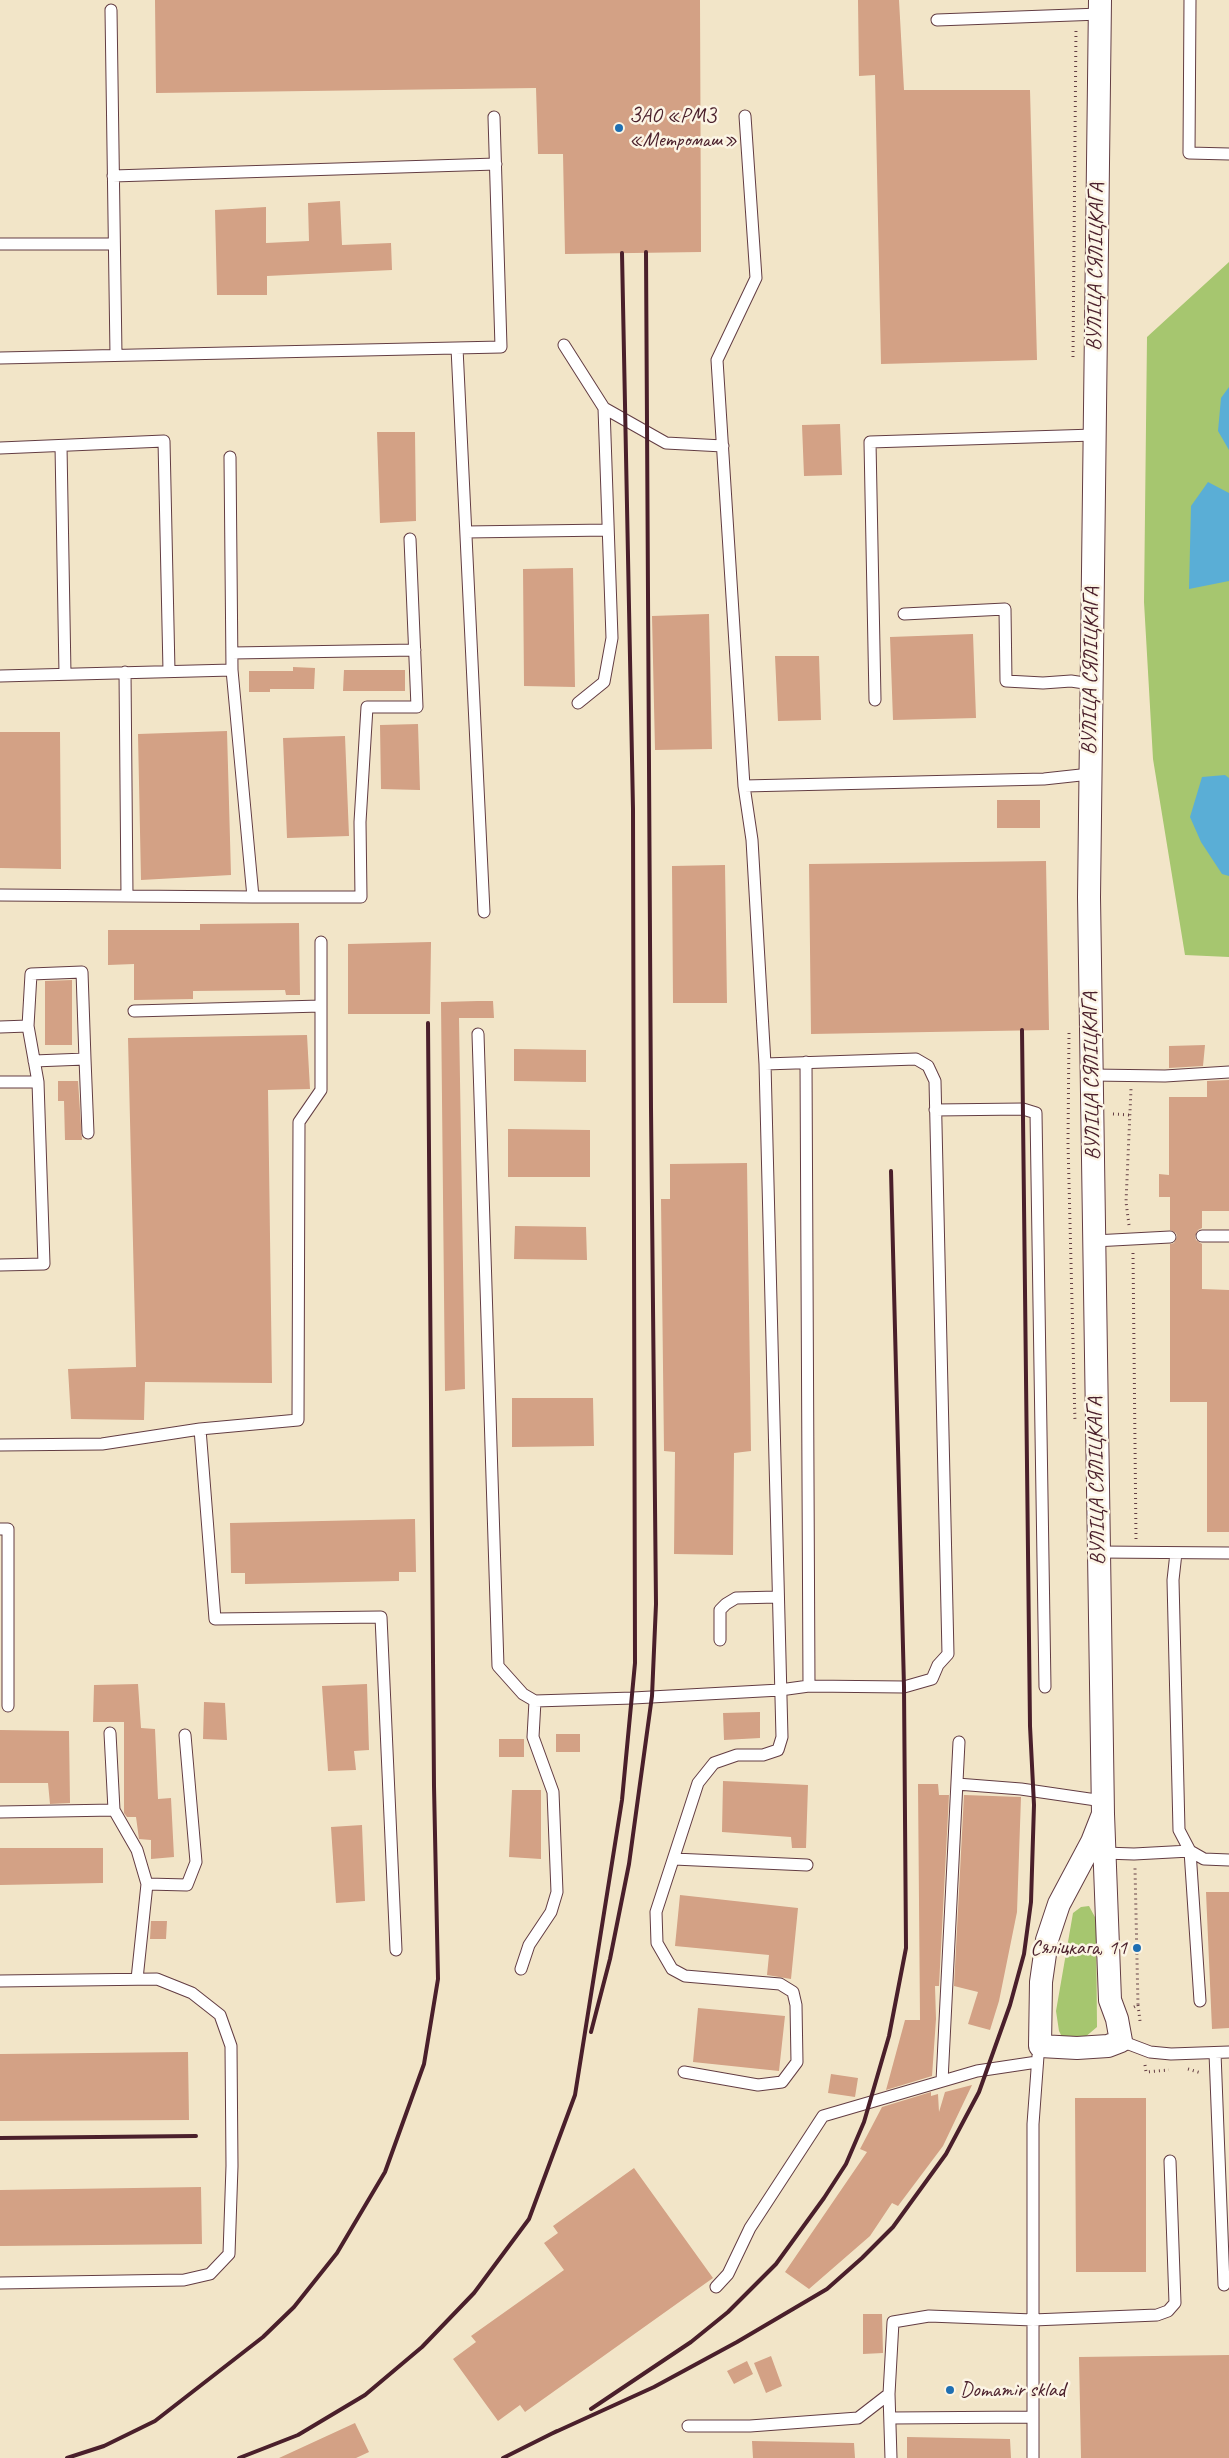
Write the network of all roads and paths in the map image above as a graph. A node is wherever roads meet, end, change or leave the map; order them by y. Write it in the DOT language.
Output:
graph roads {
  1 [pos="1190,0"];
  2 [pos="1100,7"];
  3 [pos="110,10"];
  4 [pos="937,20"];
  5 [pos="745,116"];
  6 [pos="494,117"];
  7 [pos="1229,154"];
  8 [pos="496,164"];
  9 [pos="113,176"];
  10 [pos="0,244"];
  11 [pos="114,244"];
  12 [pos="564,345"];
  13 [pos="457,348"];
  14 [pos="116,355"];
  15 [pos="0,358"];
  16 [pos="604,408"];
  17 [pos="1094,435"];
  18 [pos="61,446"];
  19 [pos="723,446"];
  20 [pos="0,448"];
  21 [pos="230,457"];
  22 [pos="608,530"];
  23 [pos="466,532"];
  24 [pos="410,539"];
  25 [pos="904,614"];
  26 [pos="415,650"];
  27 [pos="232,653"];
  28 [pos="232,670"];
  29 [pos="169,671"];
  30 [pos="125,672"];
  31 [pos="65,674"];
  32 [pos="0,676"];
  33 [pos="1091,684"];
  34 [pos="875,700"];
  35 [pos="578,703"];
  36 [pos="1090,774"];
  37 [pos="744,786"];
  38 [pos="0,895"];
  39 [pos="127,896"];
  40 [pos="253,897"];
  41 [pos="484,912"];
  42 [pos="321,942"];
  43 [pos="321,1006"];
  44 [pos="134,1011"];
  45 [pos="28,1026"];
  46 [pos="0,1027"];
  47 [pos="478,1034"];
  48 [pos="85,1059"];
  49 [pos="34,1061"];
  50 [pos="806,1062"];
  51 [pos="764,1064"];
  52 [pos="1229,1072"];
  53 [pos="1092,1075"];
  54 [pos="1132,1075"];
  55 [pos="0,1082"];
  56 [pos="38,1082"];
  57 [pos="935,1110"];
  58 [pos="88,1133"];
  59 [pos="1202,1236"];
  60 [pos="1229,1236"];
  61 [pos="1170,1237"];
  62 [pos="1131,1239"];
  63 [pos="1094,1240"];
  64 [pos="0,1265"];
  65 [pos="200,1429"];
  66 [pos="0,1444"];
  67 [pos="0,1529"];
  68 [pos="1098,1552"];
  69 [pos="1135,1552"];
  70 [pos="1176,1553"];
  71 [pos="1229,1553"];
  72 [pos="777,1596"];
  73 [pos="720,1640"];
  74 [pos="809,1686"];
  75 [pos="1045,1687"];
  76 [pos="780,1690"];
  77 [pos="535,1701"];
  78 [pos="8,1706"];
  79 [pos="110,1733"];
  80 [pos="185,1735"];
  81 [pos="959,1742"];
  82 [pos="957,1784"];
  83 [pos="1103,1808"];
  84 [pos="114,1810"];
  85 [pos="0,1812"];
  86 [pos="1190,1851"];
  87 [pos="1104,1853"];
  88 [pos="1134,1854"];
  89 [pos="674,1860"];
  90 [pos="1229,1860"];
  91 [pos="807,1865"];
  92 [pos="146,1884"];
  93 [pos="396,1950"];
  94 [pos="521,1969"];
  95 [pos="137,1979"];
  96 [pos="0,1981"];
  97 [pos="1200,2001"];
  98 [pos="1117,2019"];
  99 [pos="1121,2041"];
  100 [pos="1215,2052"];
  101 [pos="1229,2052"];
  102 [pos="1039,2054"];
  103 [pos="684,2072"];
  104 [pos="942,2081"];
  105 [pos="1170,2161"];
  106 [pos="0,2283"];
  107 [pos="1224,2285"];
  108 [pos="716,2287"];
  109 [pos="1033,2320"];
  110 [pos="889,2394"];
  111 [pos="1033,2417"];
  112 [pos="891,2418"];
  113 [pos="688,2426"];
  114 [pos="891,2458"];
  115 [pos="1033,2458"];
  1 -- 7 [label="lane"];
  2 -- 4 [label="lane"];
  2 -- 17 [label="street, ВУЛІЦА СЯЛІЦКАГА"];
  3 -- 9 [label="lane"];
  5 -- 19 [label="lane"];
  6 -- 8 [label="lane"];
  8 -- 9 [label="lane"];
  8 -- 13 [label="lane"];
  9 -- 11 [label="lane"];
  10 -- 11 [label="lane"];
  11 -- 14 [label="lane"];
  12 -- 16 [label="lane"];
  13 -- 14 [label="lane"];
  13 -- 23 [label="lane"];
  14 -- 15 [label="lane"];
  16 -- 19 [label="lane"];
  16 -- 22 [label="lane"];
  17 -- 33 [label="street, ВУЛІЦА СЯЛІЦКАГА"];
  17 -- 34 [label="lane"];
  18 -- 20 [label="lane"];
  18 -- 29 [label="lane"];
  18 -- 31 [label="lane"];
  19 -- 37 [label="lane"];
  21 -- 27 [label="lane"];
  22 -- 23 [label="lane"];
  22 -- 35 [label="lane"];
  23 -- 41 [label="lane"];
  24 -- 26 [label="lane"];
  25 -- 33 [label="lane"];
  26 -- 27 [label="lane"];
  26 -- 40 [label="lane"];
  27 -- 28 [label="lane"];
  28 -- 29 [label="lane"];
  28 -- 40 [label="lane"];
  29 -- 30 [label="lane"];
  30 -- 31 [label="lane"];
  30 -- 39 [label="lane"];
  31 -- 32 [label="lane"];
  33 -- 36 [label="street, ВУЛІЦА СЯЛІЦКАГА"];
  36 -- 37 [label="lane"];
  36 -- 53 [label="street, ВУЛІЦА СЯЛІЦКАГА"];
  37 -- 51 [label="lane"];
  38 -- 39 [label="lane"];
  39 -- 40 [label="lane"];
  42 -- 43 [label="lane"];
  43 -- 44 [label="lane"];
  43 -- 65 [label="lane"];
  45 -- 46 [label="lane"];
  45 -- 48 [label="lane"];
  45 -- 49 [label="lane"];
  47 -- 77 [label="lane"];
  48 -- 49 [label="lane"];
  48 -- 58 [label="lane"];
  49 -- 56 [label="lane"];
  50 -- 51 [label="lane"];
  50 -- 57 [label="lane"];
  50 -- 74 [label="lane"];
  51 -- 72 [label="lane"];
  52 -- 54 [label="lane"];
  53 -- 54 [label="lane"];
  53 -- 63 [label="street, ВУЛІЦА СЯЛІЦКАГА"];
  54 -- 62 [label="path"];
  55 -- 56 [label="lane"];
  56 -- 64 [label="lane"];
  57 -- 74 [label="lane"];
  57 -- 75 [label="lane"];
  59 -- 60 [label="lane"];
  61 -- 62 [label="lane"];
  62 -- 63 [label="lane"];
  62 -- 69 [label="path"];
  63 -- 68 [label="street, ВУЛІЦА СЯЛІЦКАГА"];
  65 -- 66 [label="lane"];
  65 -- 93 [label="lane"];
  67 -- 78 [label="lane"];
  68 -- 69 [label="lane"];
  68 -- 83 [label="street, ВУЛІЦА СЯЛІЦКАГА"];
  69 -- 70 [label="lane"];
  70 -- 71 [label="lane"];
  70 -- 86 [label="lane"];
  72 -- 73 [label="lane"];
  72 -- 76 [label="lane"];
  74 -- 76 [label="lane"];
  76 -- 77 [label="lane"];
  76 -- 89 [label="lane"];
  77 -- 94 [label="lane"];
  79 -- 84 [label="lane"];
  80 -- 92 [label="lane"];
  81 -- 82 [label="lane"];
  82 -- 83 [label="lane"];
  82 -- 104 [label="lane"];
  83 -- 87 [label="street, ВУЛІЦА СЯЛІЦКАГА"];
  83 -- 102 [label="street"];
  84 -- 85 [label="lane"];
  84 -- 92 [label="lane"];
  86 -- 88 [label="lane"];
  86 -- 90 [label="lane"];
  86 -- 97 [label="lane"];
  87 -- 88 [label="lane"];
  87 -- 98 [label="street, ВУЛІЦА СЯЛІЦКАГА"];
  88 -- 98 [label="path"];
  89 -- 91 [label="lane"];
  89 -- 103 [label="lane"];
  92 -- 95 [label="lane"];
  95 -- 96 [label="lane"];
  95 -- 106 [label="lane"];
  98 -- 99 [label="street, ВУЛІЦА СЯЛІЦКАГА"];
  99 -- 100 [label="lane"];
  99 -- 102 [label="street"];
  100 -- 101 [label="lane"];
  100 -- 107 [label="lane"];
  102 -- 104 [label="lane"];
  102 -- 109 [label="lane"];
  104 -- 108 [label="lane"];
  105 -- 109 [label="lane"];
  109 -- 110 [label="lane"];
  109 -- 111 [label="lane"];
  110 -- 112 [label="lane"];
  110 -- 113 [label="lane"];
  111 -- 112 [label="lane"];
  111 -- 115 [label="lane"];
  112 -- 114 [label="lane"];
}
